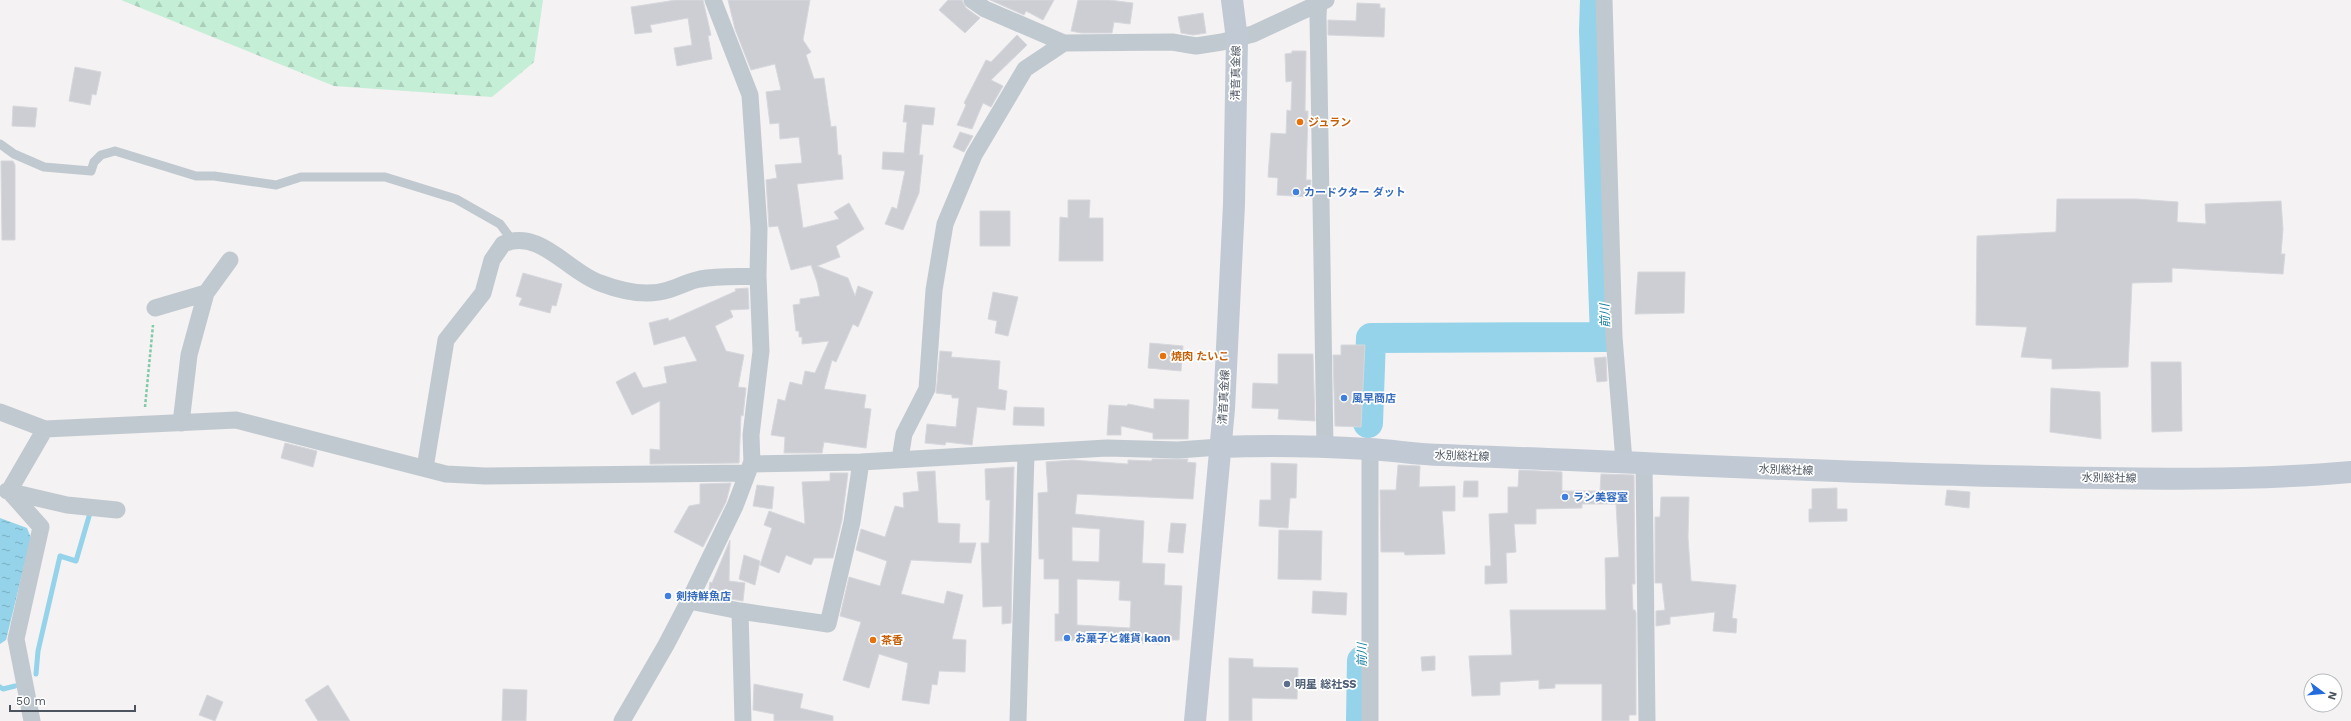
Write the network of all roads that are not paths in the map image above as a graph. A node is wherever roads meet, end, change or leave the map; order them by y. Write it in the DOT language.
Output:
graph roads {
  1 [pos="713,0"];
  2 [pos="972,0"];
  3 [pos="1232,0"];
  4 [pos="1604,0"];
  5 [pos="1321,1"];
  6 [pos="1237,40"];
  7 [pos="1064,43"];
  8 [pos="0,144"];
  9 [pos="512,240"];
  10 [pos="230,260"];
  11 [pos="758,276"];
  12 [pos="206,293"];
  13 [pos="155,308"];
  14 [pos="0,412"];
  15 [pos="181,423"];
  16 [pos="45,429"];
  17 [pos="1220,447"];
  18 [pos="1325,448"];
  19 [pos="1370,449"];
  20 [pos="1026,454"];
  21 [pos="900,459"];
  22 [pos="861,462"];
  23 [pos="1634,462"];
  24 [pos="425,468"];
  25 [pos="749,468"];
  26 [pos="2351,472"];
  27 [pos="4,490"];
  28 [pos="117,510"];
  29 [pos="689,601"];
  30 [pos="740,611"];
  31 [pos="32,721"];
  32 [pos="622,721"];
  33 [pos="743,721"];
  34 [pos="1018,721"];
  35 [pos="1195,721"];
  36 [pos="1370,721"];
  37 [pos="1647,721"];
  1 -- 11 [label="street"];
  2 -- 7 [label="street"];
  3 -- 6 [label="main road, 清音真金線"];
  4 -- 23 [label="street"];
  5 -- 6 [label="street"];
  5 -- 18 [label="street"];
  6 -- 7 [label="street"];
  6 -- 17 [label="main road, 清音真金線"];
  7 -- 21 [label="street"];
  8 -- 9 [label="lane"];
  9 -- 11 [label="street"];
  9 -- 24 [label="street"];
  10 -- 12 [label="street"];
  11 -- 25 [label="street"];
  12 -- 13 [label="street"];
  12 -- 15 [label="street"];
  14 -- 16 [label="street"];
  15 -- 16 [label="street"];
  15 -- 24 [label="street"];
  16 -- 27 [label="street"];
  17 -- 18 [label="main road, 水別総社線"];
  17 -- 20 [label="street"];
  17 -- 35 [label="main road, 清音真金線"];
  18 -- 19 [label="main road, 水別総社線"];
  19 -- 23 [label="main road, 水別総社線"];
  19 -- 36 [label="street"];
  20 -- 21 [label="street"];
  20 -- 34 [label="street"];
  21 -- 22 [label="street"];
  22 -- 25 [label="street"];
  22 -- 30 [label="street"];
  23 -- 26 [label="main road, 水別総社線"];
  23 -- 37 [label="street"];
  24 -- 25 [label="street"];
  25 -- 29 [label="street"];
  27 -- 28 [label="street"];
  27 -- 31 [label="street"];
  29 -- 30 [label="street"];
  29 -- 32 [label="street"];
  30 -- 33 [label="street"];
}
